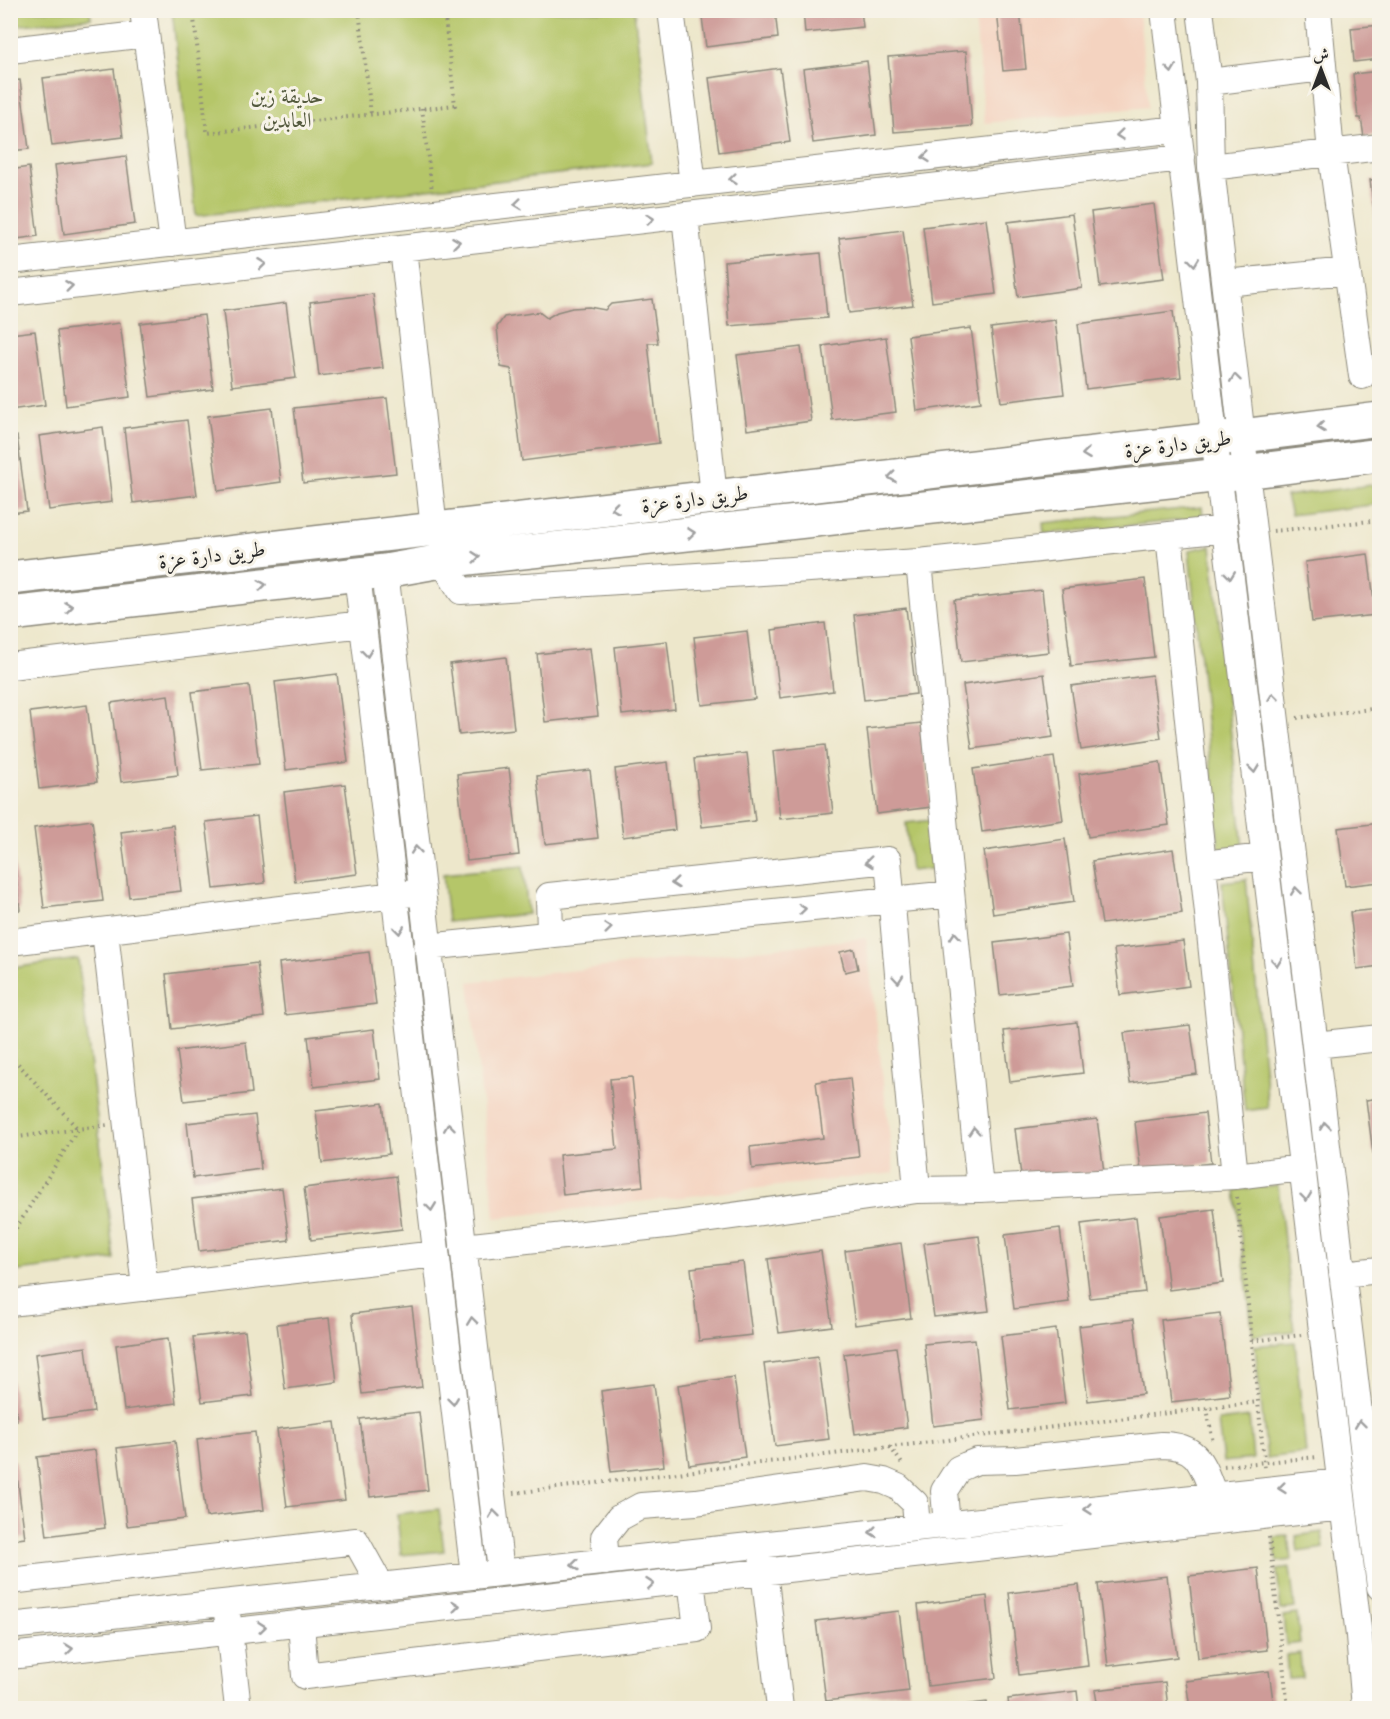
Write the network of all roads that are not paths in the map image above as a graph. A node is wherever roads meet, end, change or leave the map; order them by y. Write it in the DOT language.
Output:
graph roads {
  1 [pos="671,10"];
  2 [pos="1164,10"];
  3 [pos="1200,10"];
  4 [pos="1318,10"];
  5 [pos="145,22"];
  6 [pos="10,50"];
  7 [pos="1322,68"];
  8 [pos="1209,82"];
  9 [pos="1178,129"];
  10 [pos="1380,147"];
  11 [pos="1331,153"];
  12 [pos="1182,158"];
  13 [pos="1211,167"];
  14 [pos="804,171"];
  15 [pos="693,184"];
  16 [pos="552,200"];
  17 [pos="808,201"];
  18 [pos="684,215"];
  19 [pos="296,229"];
  20 [pos="556,230"];
  21 [pos="173,243"];
  22 [pos="403,248"];
  23 [pos="300,260"];
  24 [pos="10,261"];
  25 [pos="1347,271"];
  26 [pos="1225,283"];
  27 [pos="10,293"];
  28 [pos="1362,376"];
  29 [pos="1380,419"];
  30 [pos="1228,438"];
  31 [pos="1380,455"];
  32 [pos="1232,474"];
  33 [pos="714,497"];
  34 [pos="434,529"];
  35 [pos="1225,529"];
  36 [pos="1169,535"];
  37 [pos="442,561"];
  38 [pos="919,562"];
  39 [pos="371,573"];
  40 [pos="10,578"];
  41 [pos="10,614"];
  42 [pos="363,624"];
  43 [pos="10,666"];
  44 [pos="1264,857"];
  45 [pos="1203,864"];
  46 [pos="421,892"];
  47 [pos="951,894"];
  48 [pos="394,895"];
  49 [pos="891,900"];
  50 [pos="105,931"];
  51 [pos="550,934"];
  52 [pos="10,942"];
  53 [pos="427,947"];
  54 [pos="1380,1038"];
  55 [pos="1315,1045"];
  56 [pos="1302,1168"];
  57 [pos="1235,1176"];
  58 [pos="980,1189"];
  59 [pos="917,1190"];
  60 [pos="463,1247"];
  61 [pos="436,1254"];
  62 [pos="1380,1270"];
  63 [pos="1342,1274"];
  64 [pos="145,1287"];
  65 [pos="10,1303"];
  66 [pos="1340,1482"];
  67 [pos="1214,1495"];
  68 [pos="1343,1507"];
  69 [pos="947,1525"];
  70 [pos="917,1527"];
  71 [pos="760,1545"];
  72 [pos="606,1562"];
  73 [pos="501,1572"];
  74 [pos="764,1572"];
  75 [pos="474,1576"];
  76 [pos="691,1580"];
  77 [pos="10,1581"];
  78 [pos="381,1586"];
  79 [pos="1380,1587"];
  80 [pos="225,1602"];
  81 [pos="301,1623"];
  82 [pos="10,1626"];
  83 [pos="229,1631"];
  84 [pos="10,1656"];
  85 [pos="238,1708"];
  86 [pos="780,1708"];
  87 [pos="1365,1708"];
  1 -- 15 [label="street"];
  2 -- 9 [label="street, one-way"];
  3 -- 8 [label="street"];
  4 -- 7 [label="street"];
  5 -- 6 [label="street"];
  5 -- 21 [label="street"];
  7 -- 8 [label="street"];
  7 -- 11 [label="street"];
  8 -- 13 [label="street"];
  9 -- 12 [label="street"];
  9 -- 14 [label="street, one-way"];
  10 -- 11 [label="street"];
  11 -- 13 [label="street"];
  11 -- 25 [label="street"];
  12 -- 17 [label="street"];
  12 -- 30 [label="street, one-way"];
  13 -- 26 [label="street"];
  14 -- 15 [label="street, one-way"];
  14 -- 17 [label="street"];
  15 -- 16 [label="street"];
  16 -- 19 [label="street, one-way"];
  16 -- 20 [label="street"];
  17 -- 18 [label="street"];
  20 -- 18 [label="street, one-way"];
  18 -- 33 [label="street"];
  19 -- 21 [label="street"];
  19 -- 23 [label="street"];
  22 -- 20 [label="street, one-way"];
  21 -- 24 [label="street"];
  22 -- 23 [label="street"];
  22 -- 34 [label="street"];
  27 -- 23 [label="street, one-way"];
  25 -- 26 [label="street"];
  25 -- 28 [label="street"];
  30 -- 26 [label="street, one-way"];
  29 -- 30 [label="main road, طريق دارة عزة, one-way"];
  30 -- 32 [label="street"];
  30 -- 33 [label="main road, طريق دارة عزة, one-way"];
  31 -- 32 [label="main road"];
  32 -- 35 [label="street"];
  37 -- 32 [label="main road, one-way"];
  55 -- 32 [label="street, one-way"];
  33 -- 34 [label="main road, طريق دارة عزة, one-way"];
  34 -- 40 [label="main road, طريق دارة عزة"];
  35 -- 36 [label="street"];
  35 -- 44 [label="street, one-way"];
  36 -- 38 [label="street"];
  36 -- 45 [label="street"];
  37 -- 38 [label="street"];
  37 -- 39 [label="main road"];
  38 -- 47 [label="street"];
  41 -- 39 [label="main road, one-way"];
  39 -- 42 [label="street"];
  46 -- 39 [label="street, one-way"];
  42 -- 43 [label="street"];
  42 -- 48 [label="street, one-way"];
  44 -- 45 [label="street"];
  44 -- 56 [label="street, one-way"];
  45 -- 57 [label="street"];
  46 -- 48 [label="street"];
  46 -- 53 [label="street"];
  47 -- 49 [label="street"];
  58 -- 47 [label="street, one-way"];
  48 -- 50 [label="street"];
  48 -- 61 [label="street, one-way"];
  51 -- 49 [label="street, one-way"];
  49 -- 51 [label="street, one-way"];
  49 -- 59 [label="street, one-way"];
  50 -- 52 [label="street"];
  50 -- 64 [label="street"];
  51 -- 53 [label="street"];
  60 -- 53 [label="street, one-way"];
  54 -- 55 [label="street"];
  63 -- 55 [label="street, one-way"];
  56 -- 57 [label="street"];
  56 -- 66 [label="street, one-way"];
  57 -- 58 [label="street"];
  58 -- 59 [label="street"];
  59 -- 60 [label="street"];
  73 -- 60 [label="street, one-way"];
  61 -- 64 [label="street"];
  61 -- 75 [label="street, one-way"];
  62 -- 63 [label="street"];
  79 -- 63 [label="street, one-way"];
  64 -- 65 [label="street"];
  66 -- 67 [label="street, one-way"];
  66 -- 68 [label="street"];
  67 -- 69 [label="street, one-way"];
  67 -- 69 [label="street"];
  68 -- 74 [label="street"];
  68 -- 87 [label="street"];
  69 -- 70 [label="street"];
  70 -- 71 [label="street, one-way"];
  70 -- 72 [label="street"];
  71 -- 72 [label="street"];
  71 -- 74 [label="street"];
  72 -- 73 [label="street, one-way"];
  73 -- 75 [label="street"];
  74 -- 76 [label="street"];
  74 -- 86 [label="street"];
  75 -- 78 [label="street"];
  81 -- 76 [label="street, one-way"];
  76 -- 81 [label="street"];
  77 -- 78 [label="street"];
  78 -- 80 [label="street"];
  80 -- 82 [label="street"];
  80 -- 83 [label="street"];
  83 -- 81 [label="street, one-way"];
  84 -- 83 [label="street, one-way"];
  83 -- 85 [label="street"];
}
